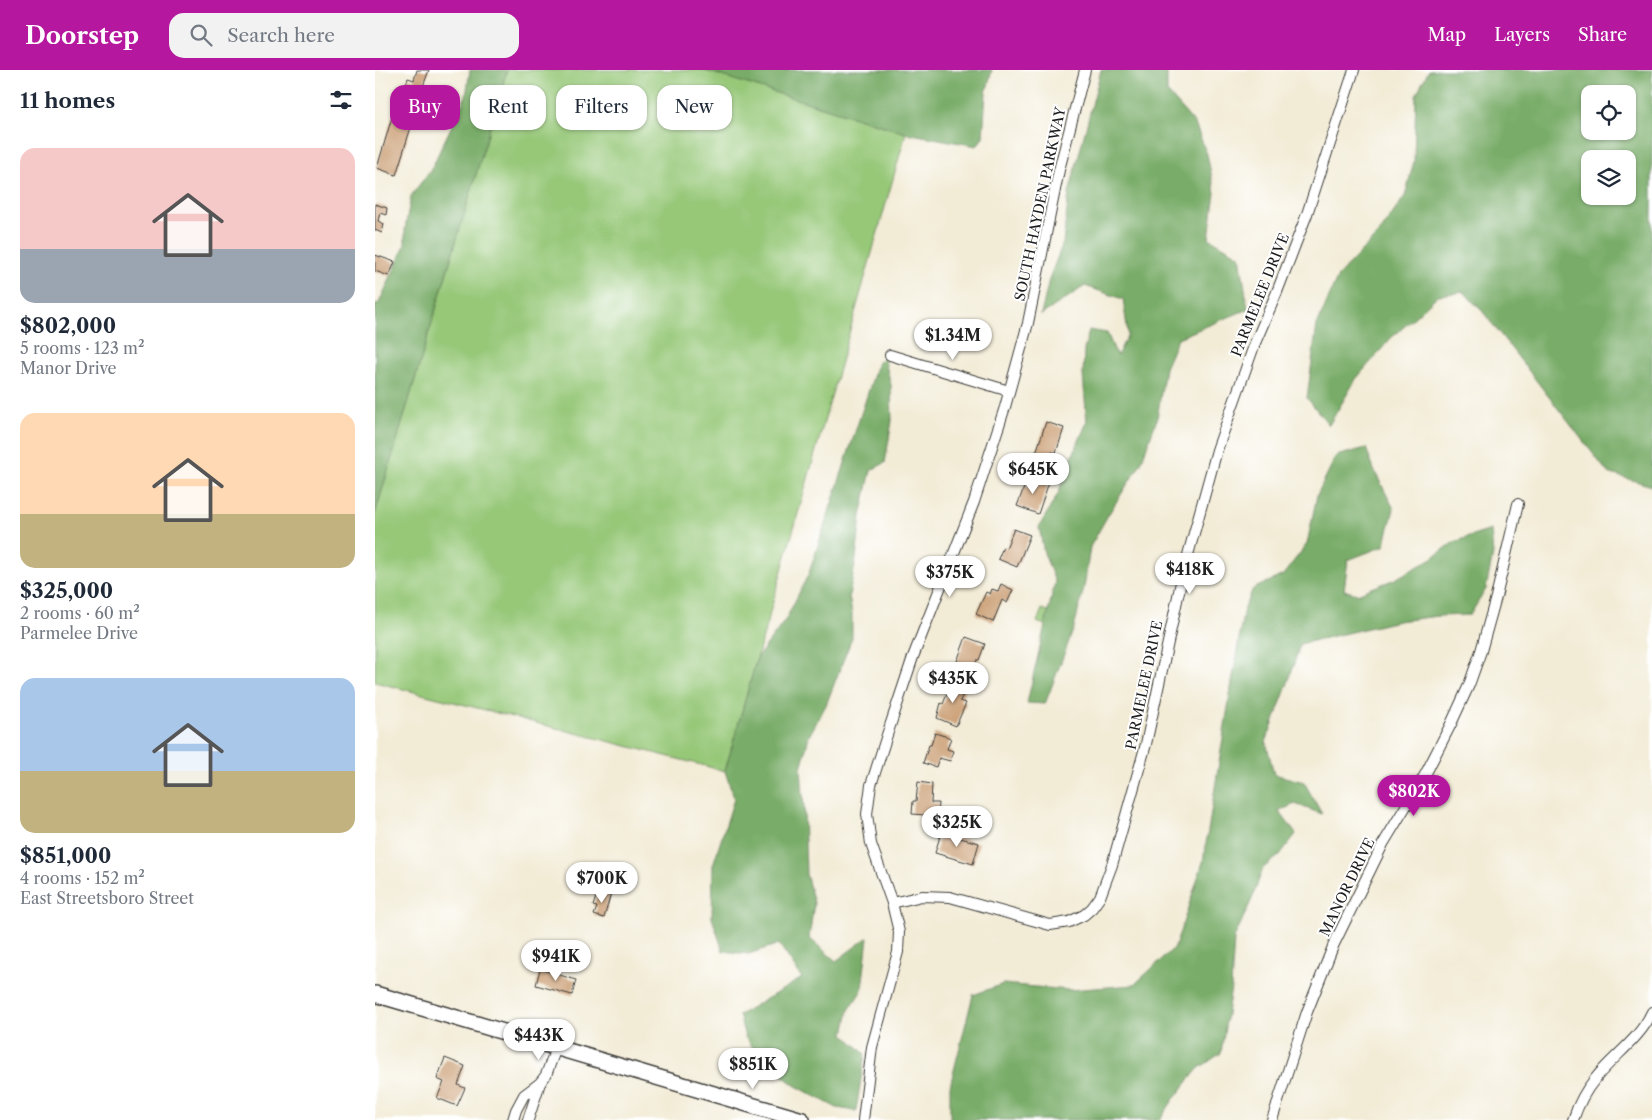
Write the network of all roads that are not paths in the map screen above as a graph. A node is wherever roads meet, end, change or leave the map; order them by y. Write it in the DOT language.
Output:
graph roads {
  1 [pos="1085,70"];
  2 [pos="1355,70"];
  3 [pos="890,355"];
  4 [pos="1009,391"];
  5 [pos="1518,504"];
  6 [pos="892,903"];
  7 [pos="375,994"];
  8 [pos="1652,1012"];
  9 [pos="556,1048"];
  10 [pos="540,1083"];
  11 [pos="513,1120"];
  12 [pos="528,1120"];
  13 [pos="802,1120"];
  14 [pos="863,1120"];
  15 [pos="1272,1120"];
  16 [pos="1573,1120"];
  1 -- 4 [label="street, SOUTH HAYDEN PARKWAY"];
  2 -- 6 [label="street, PARMELEE DRIVE"];
  3 -- 4 [label="street"];
  4 -- 6 [label="street, SOUTH HAYDEN PARKWAY"];
  5 -- 15 [label="street, MANOR DRIVE"];
  6 -- 14 [label="street, SOUTH HAYDEN PARKWAY"];
  7 -- 9 [label="main road"];
  8 -- 16 [label="street"];
  9 -- 10 [label="street"];
  9 -- 13 [label="main road"];
  10 -- 11 [label="street"];
  10 -- 12 [label="street"];
}
